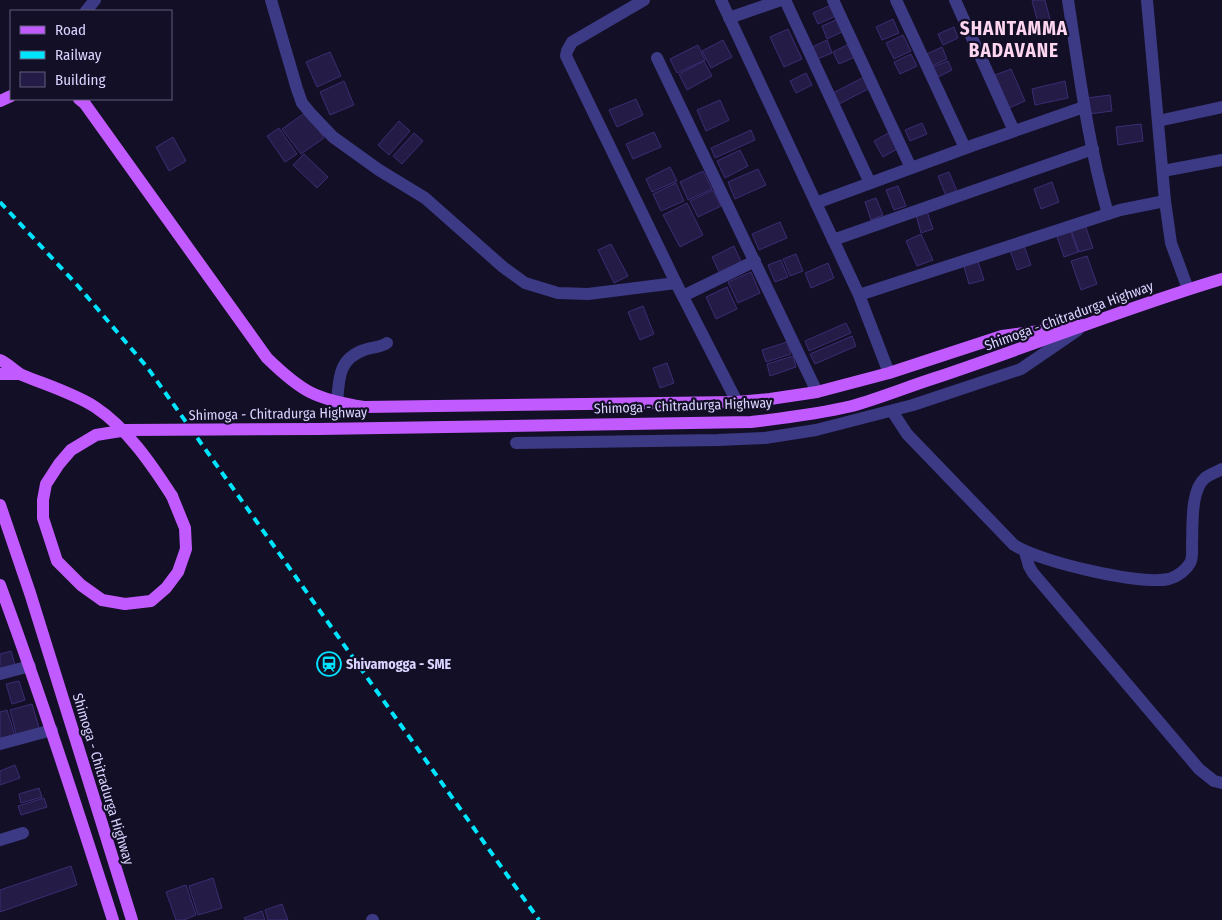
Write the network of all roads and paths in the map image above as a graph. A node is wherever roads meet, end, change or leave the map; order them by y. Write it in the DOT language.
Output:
graph roads {
  1 [pos="95,0"];
  2 [pos="271,0"];
  3 [pos="644,0"];
  4 [pos="720,0"];
  5 [pos="781,0"];
  6 [pos="786,0"];
  7 [pos="833,0"];
  8 [pos="896,0"];
  9 [pos="1068,0"];
  10 [pos="1147,0"];
  11 [pos="958,1"];
  12 [pos="87,10"];
  13 [pos="729,18"];
  14 [pos="657,58"];
  15 [pos="80,100"];
  16 [pos="1084,107"];
  17 [pos="1222,107"];
  18 [pos="1158,122"];
  19 [pos="1014,131"];
  20 [pos="965,148"];
  21 [pos="1093,149"];
  22 [pos="1222,160"];
  23 [pos="911,168"];
  24 [pos="1163,171"];
  25 [pos="870,183"];
  26 [pos="1166,201"];
  27 [pos="816,203"];
  28 [pos="1108,214"];
  29 [pos="833,240"];
  30 [pos="756,261"];
  31 [pos="1222,279"];
  32 [pos="676,283"];
  33 [pos="1188,289"];
  34 [pos="859,295"];
  35 [pos="683,296"];
  36 [pos="1084,325"];
  37 [pos="387,342"];
  38 [pos="0,360"];
  39 [pos="889,373"];
  40 [pos="0,374"];
  41 [pos="19,374"];
  42 [pos="817,392"];
  43 [pos="737,402"];
  44 [pos="337,403"];
  45 [pos="892,411"];
  46 [pos="516,443"];
  47 [pos="1222,469"];
  48 [pos="0,505"];
  49 [pos="1025,552"];
  50 [pos="0,585"];
  51 [pos="30,666"];
  52 [pos="0,674"];
  53 [pos="52,730"];
  54 [pos="0,744"];
  55 [pos="1222,783"];
  56 [pos="23,833"];
  57 [pos="0,840"];
  58 [pos="113,920"];
  59 [pos="132,920"];
  1 -- 12 [label="street"];
  2 -- 32 [label="street"];
  3 -- 32 [label="street"];
  4 -- 13 [label="street"];
  5 -- 13 [label="street"];
  6 -- 25 [label="street"];
  7 -- 23 [label="street"];
  8 -- 20 [label="street"];
  9 -- 16 [label="street"];
  10 -- 18 [label="street"];
  11 -- 19 [label="street"];
  13 -- 27 [label="street"];
  14 -- 30 [label="street"];
  15 -- 44 [label="main road"];
  16 -- 19 [label="street"];
  16 -- 21 [label="street"];
  17 -- 18 [label="street"];
  18 -- 24 [label="street"];
  19 -- 20 [label="street"];
  20 -- 23 [label="street"];
  21 -- 28 [label="street"];
  21 -- 29 [label="street"];
  22 -- 24 [label="street"];
  23 -- 25 [label="street"];
  24 -- 26 [label="street"];
  25 -- 27 [label="street"];
  26 -- 28 [label="street"];
  26 -- 33 [label="street"];
  27 -- 29 [label="street"];
  28 -- 34 [label="street"];
  29 -- 34 [label="street"];
  30 -- 35 [label="street"];
  30 -- 42 [label="street"];
  31 -- 33 [label="main road, Shimoga - Chitradurga Highway"];
  32 -- 35 [label="street"];
  33 -- 36 [label="main road, Shimoga - Chitradurga Highway"];
  34 -- 39 [label="street"];
  35 -- 43 [label="street"];
  36 -- 39 [label="main road"];
  36 -- 41 [label="main road, Shimoga - Chitradurga Highway, bridge"];
  36 -- 45 [label="street"];
  37 -- 44 [label="street"];
  38 -- 41 [label="main road, Shimoga - Chitradurga Highway"];
  39 -- 42 [label="main road"];
  40 -- 41 [label="main road, Shimoga - Chitradurga Highway"];
  42 -- 43 [label="main road"];
  43 -- 44 [label="main road"];
  45 -- 46 [label="street"];
  45 -- 49 [label="street"];
  47 -- 49 [label="street"];
  48 -- 59 [label="main road, Shimoga - Chitradurga Highway"];
  49 -- 55 [label="street"];
  50 -- 51 [label="main road"];
  51 -- 52 [label="street"];
  51 -- 53 [label="main road"];
  53 -- 54 [label="street"];
  53 -- 58 [label="main road"];
  56 -- 57 [label="street"];
}
